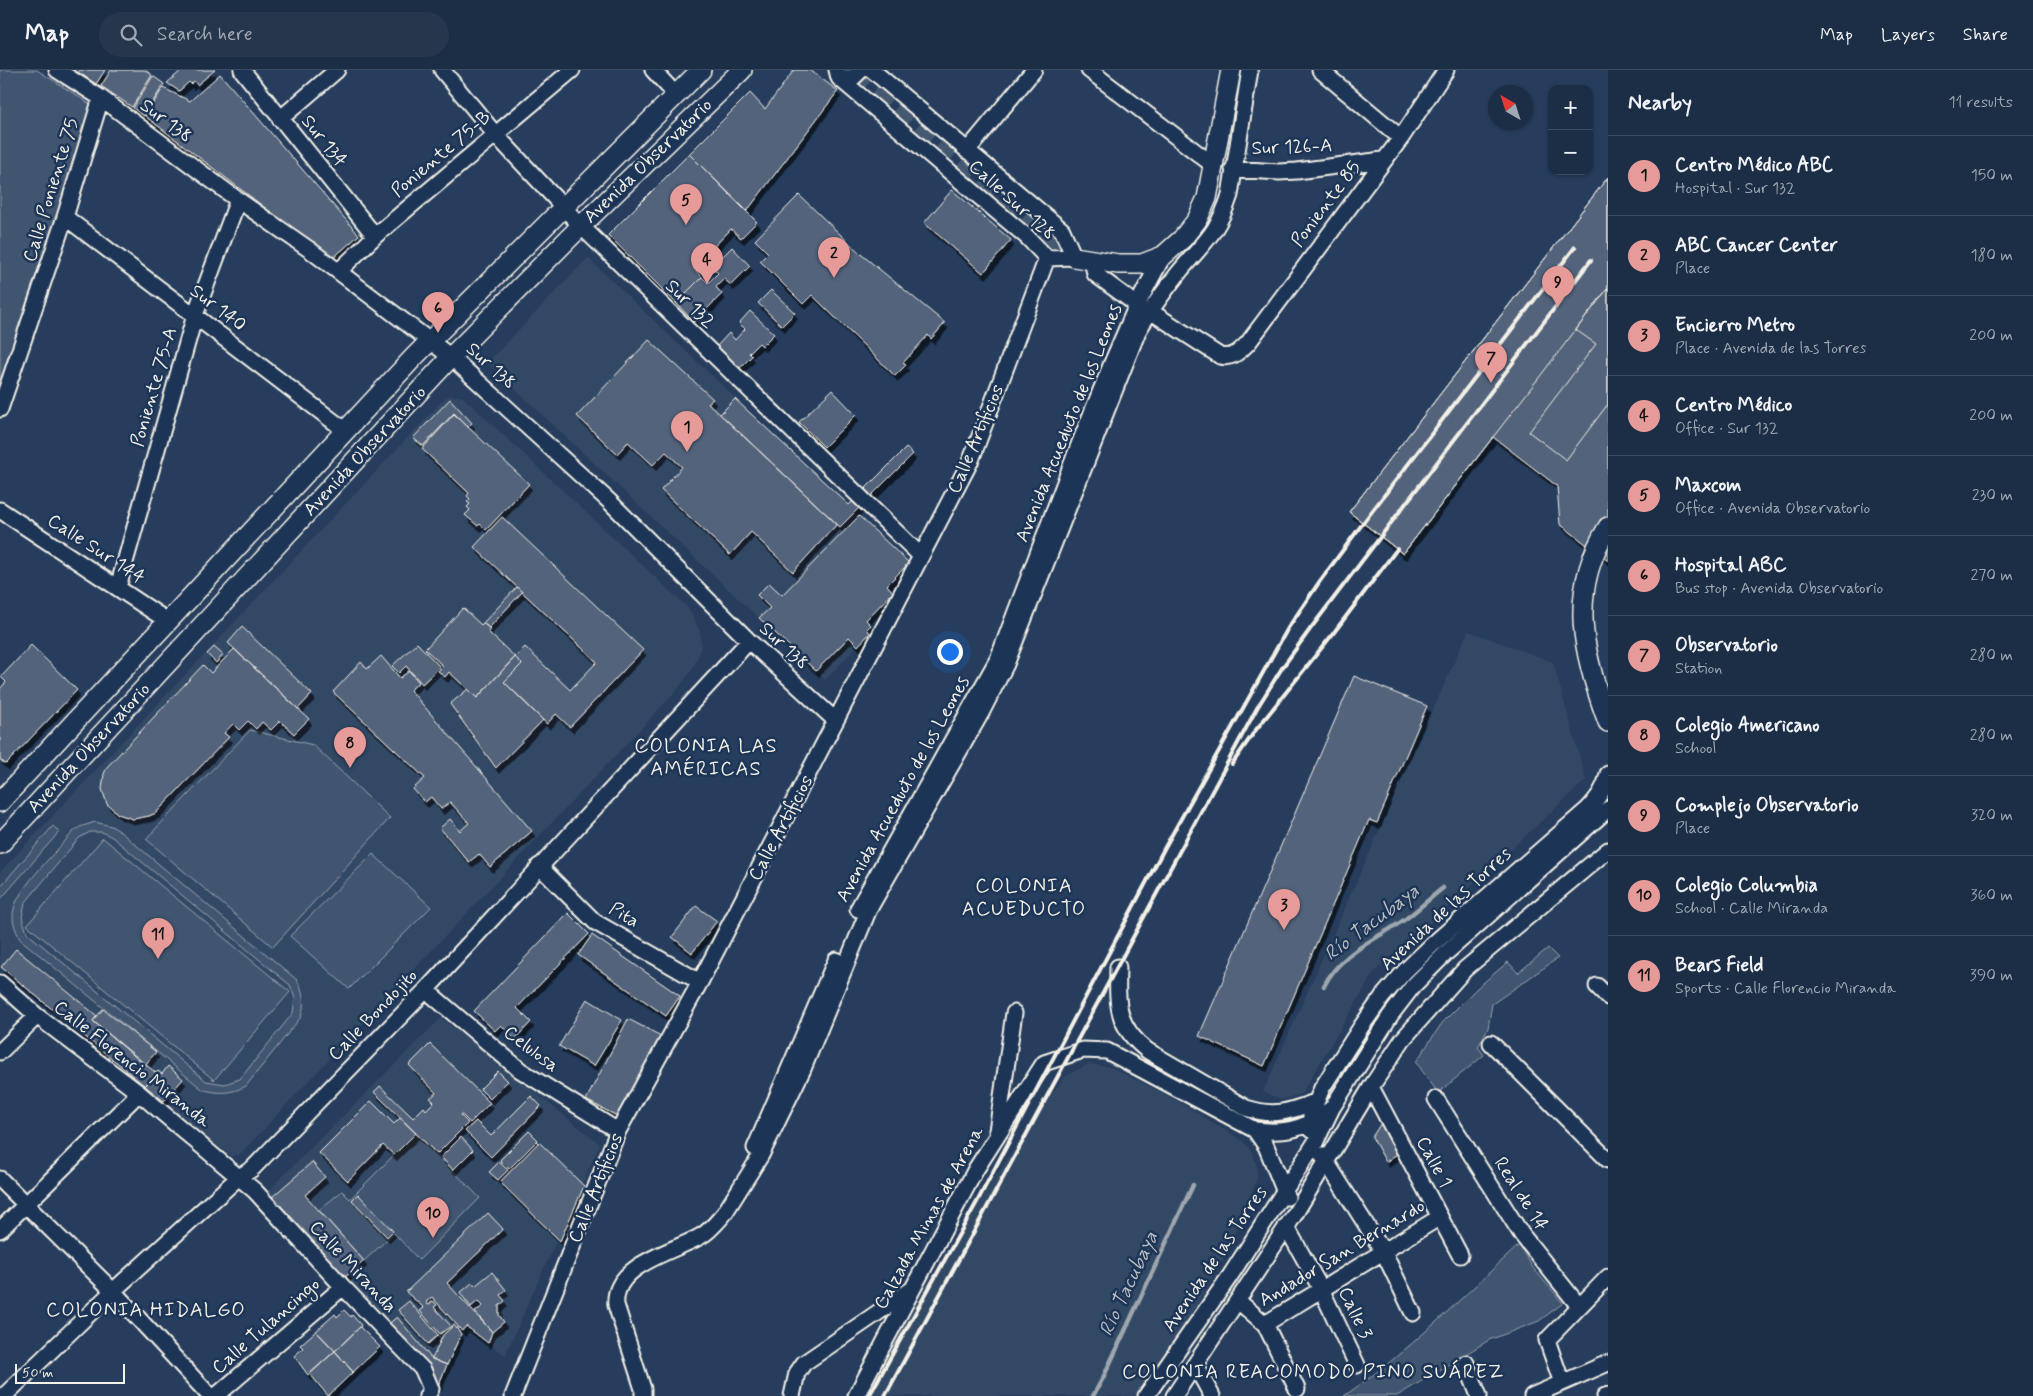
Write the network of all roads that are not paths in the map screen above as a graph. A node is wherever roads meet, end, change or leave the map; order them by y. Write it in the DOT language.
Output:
graph roads {
  1 [pos="57,70"];
  2 [pos="242,70"];
  3 [pos="336,70"];
  4 [pos="442,70"];
  5 [pos="572,70"];
  6 [pos="653,70"];
  7 [pos="701,70"];
  8 [pos="742,70"];
  9 [pos="861,70"];
  10 [pos="872,70"];
  11 [pos="1034,70"];
  12 [pos="1089,70"];
  13 [pos="1231,70"];
  14 [pos="1250,70"];
  15 [pos="1320,70"];
  16 [pos="1446,70"];
  17 [pos="838,74"];
  18 [pos="676,95"];
  19 [pos="101,98"];
  20 [pos="280,119"];
  21 [pos="495,134"];
  22 [pos="1401,138"];
  23 [pos="967,150"];
  24 [pos="1383,160"];
  25 [pos="1213,165"];
  26 [pos="1233,169"];
  27 [pos="238,200"];
  28 [pos="564,207"];
  29 [pos="65,217"];
  30 [pos="581,226"];
  31 [pos="375,236"];
  32 [pos="1163,256"];
  33 [pos="1047,258"];
  34 [pos="1083,258"];
  35 [pos="339,271"];
  36 [pos="1144,308"];
  37 [pos="195,315"];
  38 [pos="430,340"];
  39 [pos="451,357"];
  40 [pos="0,408"];
  41 [pos="346,431"];
  42 [pos="0,510"];
  43 [pos="1608,527"];
  44 [pos="920,556"];
  45 [pos="118,587"];
  46 [pos="169,622"];
  47 [pos="749,641"];
  48 [pos="835,720"];
  49 [pos="1608,722"];
  50 [pos="28,773"];
  51 [pos="1608,774"];
  52 [pos="47,792"];
  53 [pos="0,802"];
  54 [pos="1608,809"];
  55 [pos="0,844"];
  56 [pos="1608,850"];
  57 [pos="539,866"];
  58 [pos="1118,967"];
  59 [pos="700,982"];
  60 [pos="0,983"];
  61 [pos="1597,986"];
  62 [pos="426,990"];
  63 [pos="1608,997"];
  64 [pos="1014,1013"];
  65 [pos="37,1016"];
  66 [pos="1491,1043"];
  67 [pos="0,1052"];
  68 [pos="1371,1087"];
  69 [pos="139,1093"];
  70 [pos="1436,1099"];
  71 [pos="1315,1102"];
  72 [pos="1332,1108"];
  73 [pos="1310,1124"];
  74 [pos="1255,1130"];
  75 [pos="618,1131"];
  76 [pos="996,1138"];
  77 [pos="1315,1143"];
  78 [pos="1608,1160"];
  79 [pos="1327,1163"];
  80 [pos="239,1177"];
  81 [pos="0,1179"];
  82 [pos="1285,1191"];
  83 [pos="26,1205"];
  84 [pos="1440,1217"];
  85 [pos="1290,1221"];
  86 [pos="0,1230"];
  87 [pos="1384,1253"];
  88 [pos="1460,1255"];
  89 [pos="1606,1285"];
  90 [pos="342,1287"];
  91 [pos="914,1288"];
  92 [pos="1321,1289"];
  93 [pos="113,1291"];
  94 [pos="1238,1301"];
  95 [pos="1579,1306"];
  96 [pos="1413,1313"];
  97 [pos="1264,1324"];
  98 [pos="1608,1363"];
  99 [pos="1466,1364"];
  100 [pos="1194,1365"];
  101 [pos="1357,1366"];
  102 [pos="1562,1383"];
  103 [pos="1296,1389"];
  104 [pos="429,1393"];
  105 [pos="4,1396"];
  106 [pos="210,1396"];
  107 [pos="216,1396"];
  108 [pos="513,1396"];
  109 [pos="643,1396"];
  110 [pos="792,1396"];
  111 [pos="856,1396"];
  112 [pos="1146,1396"];
  113 [pos="1174,1396"];
  114 [pos="1212,1396"];
  115 [pos="1479,1396"];
  116 [pos="1532,1396"];
  1 -- 19 [label="street, Sur 138"];
  2 -- 20 [label="street, Sur 134"];
  3 -- 20 [label="street"];
  4 -- 21 [label="street, Sur 132"];
  5 -- 21 [label="street, Poniente 75-B"];
  6 -- 18 [label="street"];
  7 -- 18 [label="main road, Avenida Observatorio"];
  8 -- 30 [label="main road, Avenida Observatorio"];
  9 -- 17 [label="street"];
  10 -- 23 [label="street, Calle Sur 128"];
  11 -- 23 [label="street"];
  12 -- 25 [label="street"];
  13 -- 25 [label="main road"];
  14 -- 26 [label="street"];
  15 -- 22 [label="street"];
  16 -- 22 [label="street, Poniente 85"];
  17 -- 33 [label="street, Calle Sur 128"];
  18 -- 28 [label="main road, Avenida Observatorio"];
  19 -- 27 [label="street, Sur 138"];
  19 -- 29 [label="street, Calle Poniente 75"];
  20 -- 31 [label="street, Sur 134"];
  21 -- 28 [label="street, Sur 132"];
  21 -- 31 [label="street, Poniente 75-B"];
  22 -- 24 [label="street, Poniente 85"];
  23 -- 34 [label="street, Calle Sur 128"];
  24 -- 26 [label="street, Sur 126-A"];
  24 -- 36 [label="street, Poniente 85"];
  25 -- 32 [label="main road"];
  26 -- 36 [label="street"];
  27 -- 35 [label="street, Sur 138"];
  27 -- 37 [label="street, Poniente 75-A"];
  28 -- 30 [label="street, Sur 132"];
  28 -- 38 [label="main road, Avenida Observatorio"];
  29 -- 37 [label="street, Sur 140"];
  29 -- 40 [label="street, Calle Poniente 75"];
  30 -- 39 [label="main road, Avenida Observatorio"];
  30 -- 44 [label="street, Sur 132"];
  31 -- 35 [label="street, Poniente 75-B"];
  32 -- 34 [label="main road"];
  32 -- 36 [label="street, Avenida Acueducto de los Leones"];
  33 -- 34 [label="street, Calle Sur 128"];
  33 -- 44 [label="street, Calle Artificios"];
  34 -- 36 [label="street"];
  35 -- 38 [label="street, Sur 138"];
  36 -- 109 [label="street, Avenida Acueducto de los Leones"];
  37 -- 41 [label="street, Sur 140"];
  37 -- 45 [label="street, Poniente 75-A"];
  38 -- 39 [label="street, Sur 138"];
  38 -- 41 [label="main road, Avenida Observatorio"];
  39 -- 47 [label="street, Sur 138"];
  39 -- 52 [label="main road, Avenida Observatorio"];
  41 -- 46 [label="main road, Avenida Observatorio"];
  42 -- 45 [label="street, Calle Sur 144"];
  43 -- 49 [label="main road"];
  44 -- 48 [label="street, Calle Artificios"];
  45 -- 46 [label="street, Calle Sur 144"];
  46 -- 50 [label="main road, Avenida Observatorio"];
  47 -- 48 [label="street, Sur 138"];
  47 -- 57 [label="street, Calle Bondojito"];
  48 -- 59 [label="street, Calle Artificios"];
  50 -- 52 [label="main road"];
  50 -- 53 [label="main road, Avenida Observatorio"];
  51 -- 71 [label="street, Avenida de las Torres"];
  52 -- 55 [label="main road, Avenida Observatorio"];
  54 -- 72 [label="street, Avenida de las Torres"];
  56 -- 68 [label="street"];
  57 -- 59 [label="street, Pita"];
  57 -- 62 [label="street, Calle Bondojito"];
  58 -- 71 [label="street"];
  59 -- 75 [label="street, Calle Artificios"];
  60 -- 65 [label="street, Calle Florencio Miranda"];
  61 -- 63 [label="street"];
  62 -- 75 [label="street, Celulosa"];
  62 -- 80 [label="street, Calle Bondojito"];
  64 -- 76 [label="street"];
  65 -- 67 [label="street"];
  65 -- 69 [label="street, Calle Florencio Miranda"];
  66 -- 78 [label="street"];
  68 -- 79 [label="street"];
  68 -- 84 [label="street, Calle 1"];
  69 -- 80 [label="street, Calle Florencio Miranda"];
  69 -- 83 [label="street"];
  70 -- 95 [label="street, Real de 14"];
  71 -- 73 [label="street, Avenida de las Torres"];
  72 -- 73 [label="street"];
  72 -- 77 [label="street, Avenida de las Torres"];
  73 -- 74 [label="street"];
  73 -- 77 [label="street, Avenida de las Torres"];
  74 -- 76 [label="street, Calzada Minas de Arena"];
  74 -- 82 [label="street, Calle 3"];
  75 -- 108 [label="street, Calle Artificios"];
  76 -- 91 [label="street, Calzada Minas de Arena"];
  77 -- 79 [label="street, Avenida de las Torres"];
  77 -- 82 [label="street, Avenida de las Torres"];
  79 -- 85 [label="street"];
  79 -- 87 [label="street, Avenida de las Torres"];
  80 -- 90 [label="street, Calle Miranda"];
  80 -- 93 [label="street, Calle Bondojito"];
  81 -- 83 [label="street"];
  82 -- 85 [label="street, Calle 3"];
  82 -- 112 [label="street, Avenida de las Torres"];
  83 -- 86 [label="street"];
  83 -- 93 [label="street"];
  84 -- 87 [label="street, Andador San Bernardo"];
  84 -- 88 [label="street, Calle 1"];
  85 -- 92 [label="street, Calle 3"];
  85 -- 94 [label="street"];
  87 -- 92 [label="street, Andador San Bernardo"];
  87 -- 96 [label="street, Avenida de las Torres"];
  89 -- 95 [label="street"];
  90 -- 104 [label="street, Calle Miranda"];
  90 -- 107 [label="street, Calle Tulancingo"];
  91 -- 110 [label="street"];
  91 -- 111 [label="street, Calzada Minas de Arena"];
  92 -- 97 [label="street, Andador San Bernardo"];
  92 -- 101 [label="street, Calle 3"];
  93 -- 105 [label="street, Calle Bondojito"];
  93 -- 106 [label="street"];
  94 -- 97 [label="street"];
  94 -- 100 [label="street"];
  95 -- 102 [label="street"];
  97 -- 103 [label="street"];
  98 -- 102 [label="street"];
  99 -- 115 [label="street"];
  100 -- 113 [label="street"];
  100 -- 114 [label="street"];
  102 -- 116 [label="street"];
}
